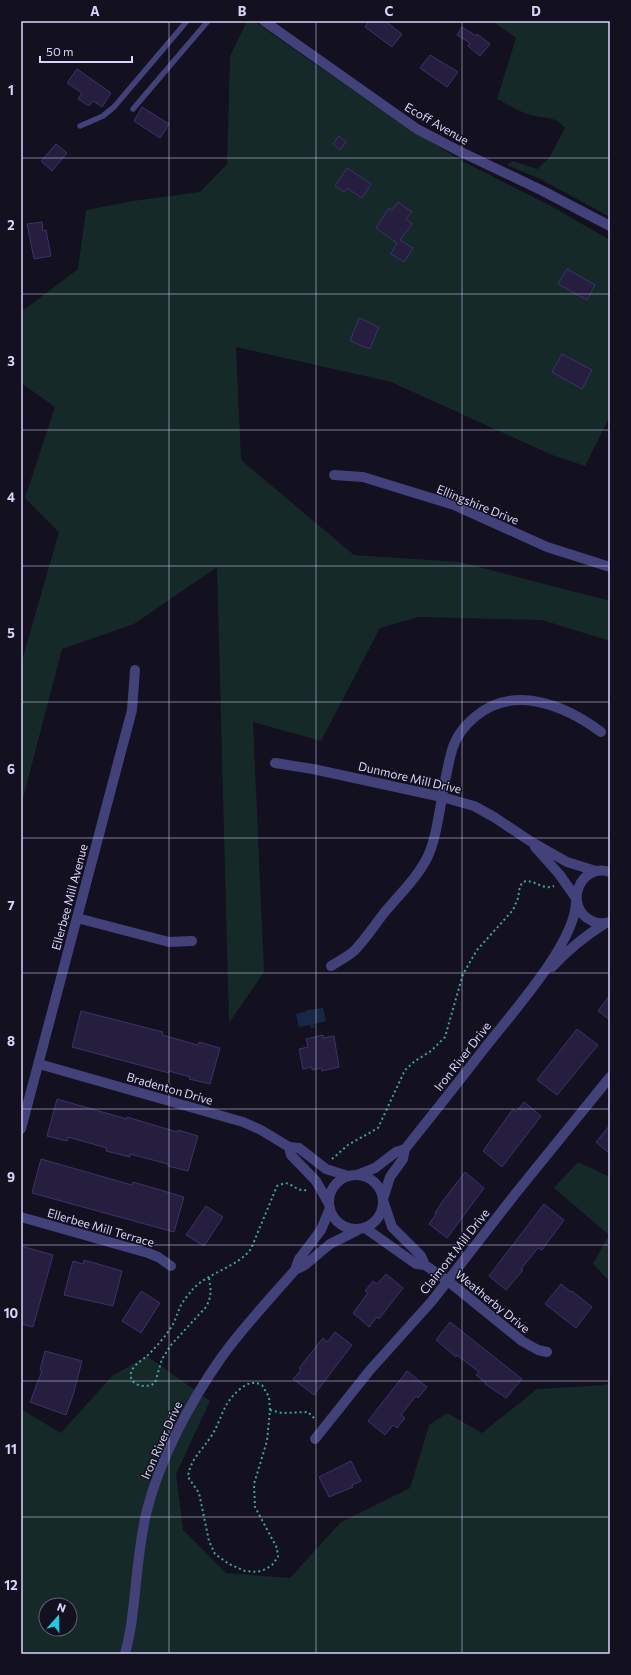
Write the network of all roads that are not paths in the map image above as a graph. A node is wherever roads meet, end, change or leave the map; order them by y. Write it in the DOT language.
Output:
graph roads {
  1 [pos="187,21"];
  2 [pos="208,21"];
  3 [pos="264,21"];
  4 [pos="133,109"];
  5 [pos="80,126"];
  6 [pos="610,226"];
  7 [pos="334,474"];
  8 [pos="610,568"];
  9 [pos="135,670"];
  10 [pos="601,732"];
  11 [pos="275,763"];
  12 [pos="442,797"];
  13 [pos="530,841"];
  14 [pos="610,863"];
  15 [pos="597,871"];
  16 [pos="610,872"];
  17 [pos="576,900"];
  18 [pos="77,918"];
  19 [pos="608,923"];
  20 [pos="192,942"];
  21 [pos="331,966"];
  22 [pos="539,979"];
  23 [pos="39,1064"];
  24 [pos="610,1077"];
  25 [pos="21,1129"];
  26 [pos="289,1146"];
  27 [pos="405,1149"];
  28 [pos="352,1176"];
  29 [pos="383,1201"];
  30 [pos="330,1206"];
  31 [pos="21,1217"];
  32 [pos="362,1228"];
  33 [pos="425,1265"];
  34 [pos="171,1266"];
  35 [pos="295,1270"];
  36 [pos="448,1281"];
  37 [pos="547,1352"];
  38 [pos="315,1440"];
  39 [pos="125,1654"];
  1 -- 5 [label="lane"];
  2 -- 4 [label="lane"];
  3 -- 6 [label="street, Ecoff Avenue"];
  7 -- 8 [label="street, Ellingshire Drive"];
  9 -- 18 [label="street, Ellerbee Mill Avenue"];
  10 -- 12 [label="street"];
  11 -- 12 [label="street, Dunmore Mill Drive"];
  12 -- 13 [label="street, Dunmore Mill Drive"];
  12 -- 21 [label="street"];
  13 -- 15 [label="street, Dunmore Mill Drive"];
  13 -- 17 [label="street, Dunmore Mill Drive"];
  14 -- 15 [label="street"];
  15 -- 16 [label="street, Dunmore Mill Drive"];
  15 -- 17 [label="street, Iron River Drive"];
  17 -- 19 [label="street, Dunmore Mill Drive"];
  17 -- 22 [label="street, Iron River Drive"];
  18 -- 20 [label="street"];
  18 -- 23 [label="street, Ellerbee Mill Avenue"];
  19 -- 22 [label="street, Iron River Drive"];
  22 -- 27 [label="street, Iron River Drive"];
  23 -- 25 [label="street, Ellerbee Mill Avenue"];
  23 -- 26 [label="street, Bradenton Drive"];
  24 -- 36 [label="street, Claimont Mill Drive"];
  26 -- 28 [label="street, Bradenton Drive"];
  26 -- 30 [label="street, Bradenton Drive"];
  27 -- 28 [label="street, Iron River Drive"];
  27 -- 29 [label="street, Iron River Drive"];
  28 -- 29 [label="street"];
  28 -- 30 [label="street"];
  29 -- 32 [label="street"];
  29 -- 33 [label="street, Weatherby Drive"];
  30 -- 32 [label="street"];
  30 -- 35 [label="street, Iron River Drive"];
  31 -- 34 [label="street, Ellerbee Mill Terrace"];
  32 -- 33 [label="street, Weatherby Drive"];
  32 -- 35 [label="street, Iron River Drive"];
  33 -- 36 [label="street, Weatherby Drive"];
  35 -- 39 [label="street, Iron River Drive"];
  36 -- 37 [label="street, Weatherby Drive"];
  36 -- 38 [label="street, Claimont Mill Drive"];
}
